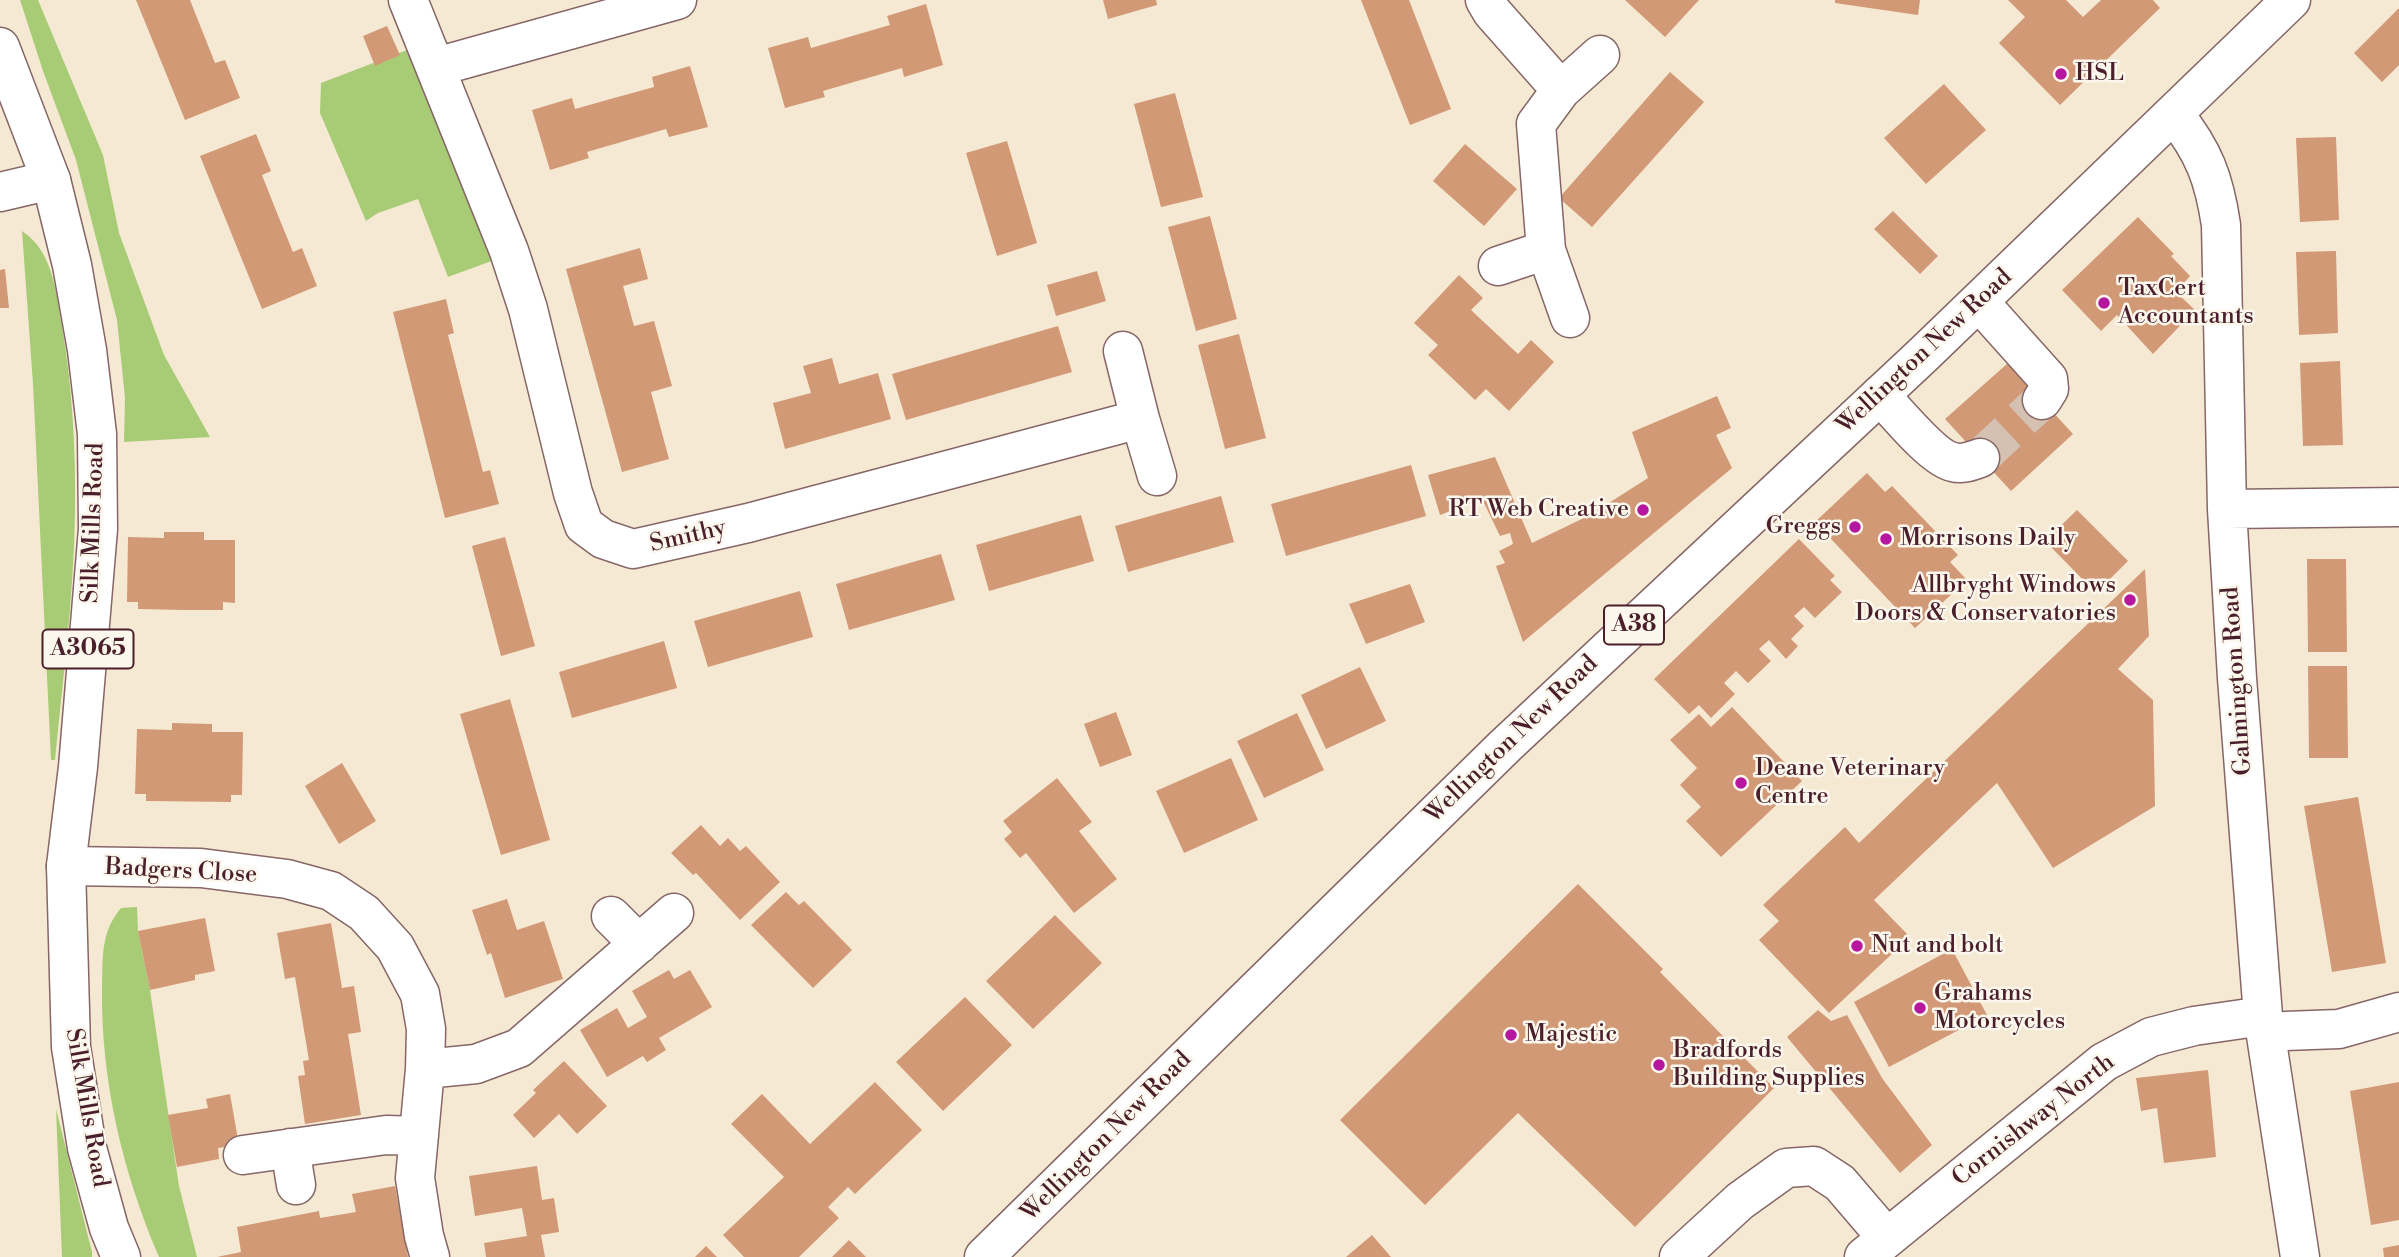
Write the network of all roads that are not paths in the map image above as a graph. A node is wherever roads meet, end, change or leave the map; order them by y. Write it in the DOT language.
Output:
graph roads {
  1 [pos="408,0"];
  2 [pos="677,0"];
  3 [pos="1485,0"];
  4 [pos="2291,0"];
  5 [pos="0,47"];
  6 [pos="1600,55"];
  7 [pos="436,67"];
  8 [pos="1560,90"];
  9 [pos="2174,114"];
  10 [pos="51,180"];
  11 [pos="0,192"];
  12 [pos="1546,250"];
  13 [pos="1498,266"];
  14 [pos="1979,302"];
  15 [pos="1570,318"];
  16 [pos="1123,351"];
  17 [pos="1880,395"];
  18 [pos="2042,400"];
  19 [pos="1140,419"];
  20 [pos="1980,457"];
  21 [pos="1157,476"];
  22 [pos="2399,507"];
  23 [pos="2227,509"];
  24 [pos="66,866"];
  25 [pos="674,913"];
  26 [pos="611,916"];
  27 [pos="639,944"];
  28 [pos="2399,1012"];
  29 [pos="2265,1025"];
  30 [pos="425,1069"];
  31 [pos="419,1136"];
  32 [pos="243,1155"];
  33 [pos="1874,1251"];
  34 [pos="121,1257"];
  35 [pos="430,1257"];
  36 [pos="985,1257"];
  37 [pos="1679,1257"];
  38 [pos="2300,1257"];
  1 -- 7 [label="street, Smithy"];
  2 -- 7 [label="street"];
  3 -- 8 [label="street"];
  4 -- 9 [label="street, Wellington New Road / A38"];
  5 -- 10 [label="street, Silk Mills Road / A3065"];
  6 -- 8 [label="street"];
  7 -- 19 [label="street, Smithy"];
  8 -- 12 [label="street"];
  9 -- 14 [label="street, Wellington New Road / A38"];
  9 -- 23 [label="street, Galmington Road"];
  10 -- 11 [label="street"];
  10 -- 24 [label="street, Silk Mills Road / A3065"];
  12 -- 13 [label="street"];
  12 -- 15 [label="street"];
  14 -- 17 [label="street, Wellington New Road / A38"];
  14 -- 18 [label="street"];
  16 -- 19 [label="street"];
  17 -- 20 [label="street"];
  17 -- 36 [label="street, Wellington New Road / A38"];
  19 -- 21 [label="street"];
  22 -- 23 [label="street"];
  23 -- 29 [label="street, Galmington Road"];
  24 -- 30 [label="street, Badgers Close"];
  24 -- 34 [label="street, Silk Mills Road / A3065"];
  25 -- 27 [label="street"];
  26 -- 27 [label="street"];
  27 -- 30 [label="street"];
  28 -- 29 [label="street, Cornishway North"];
  29 -- 33 [label="street, Cornishway North"];
  29 -- 38 [label="street, Galmington Road"];
  30 -- 31 [label="street, Badgers Close"];
  31 -- 32 [label="street"];
  31 -- 35 [label="street, Badgers Close"];
  33 -- 37 [label="street"];
}
